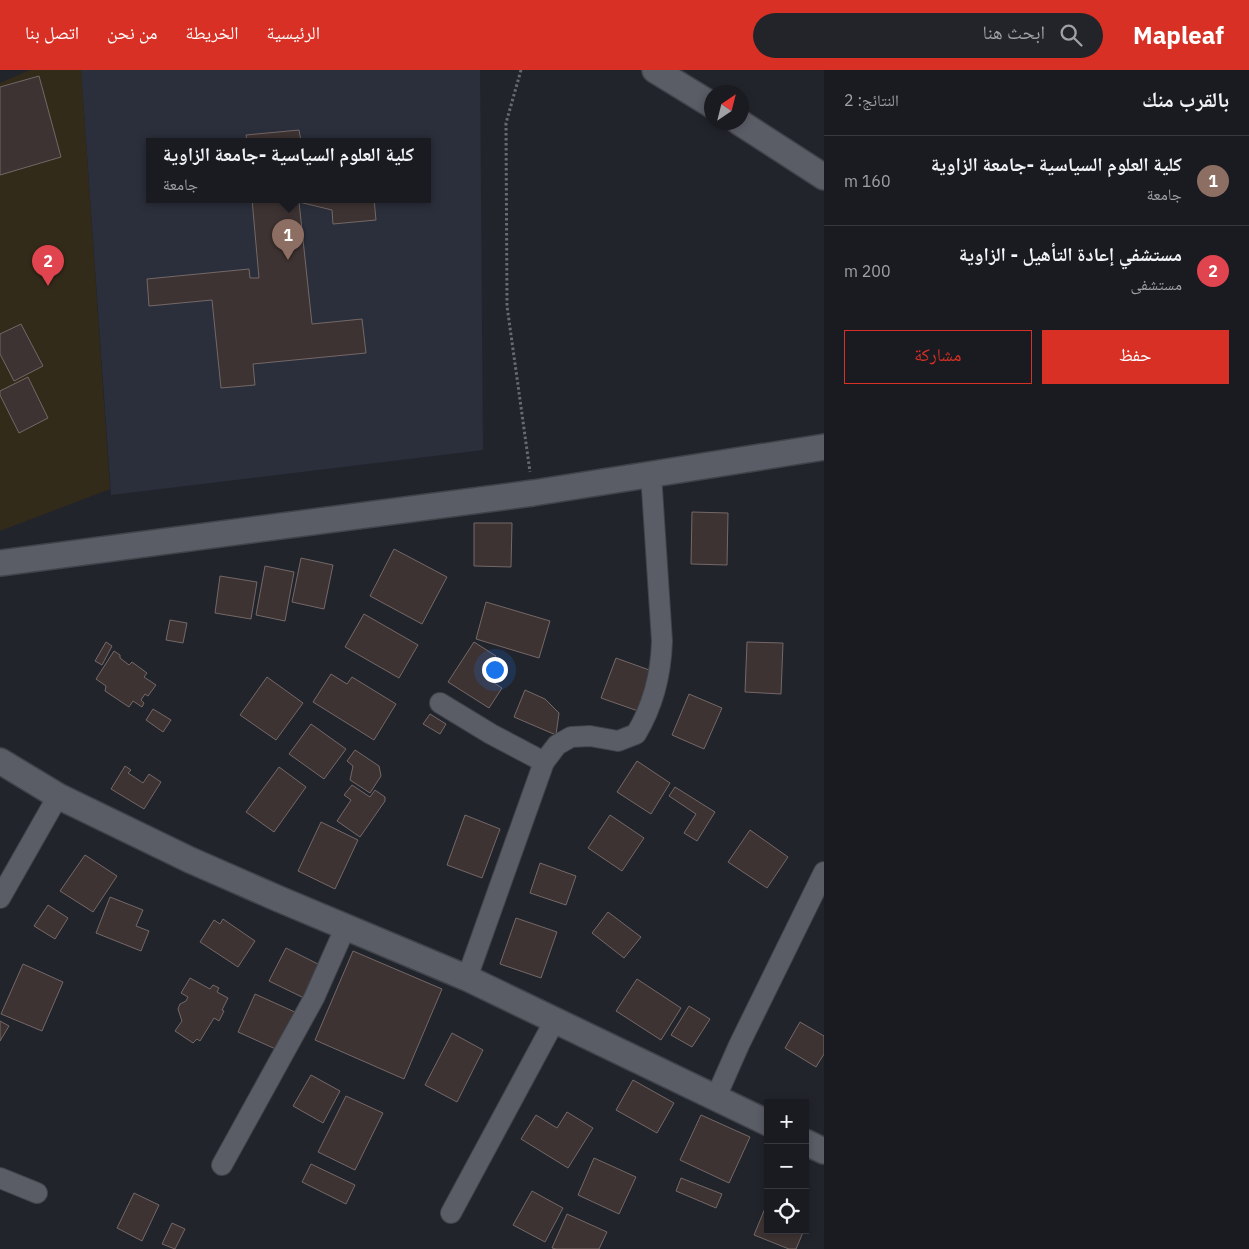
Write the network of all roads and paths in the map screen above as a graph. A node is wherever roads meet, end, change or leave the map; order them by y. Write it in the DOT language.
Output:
graph roads {
  1 [pos="521,70"];
  2 [pos="655,70"];
  3 [pos="704,100"];
  4 [pos="749,128"];
  5 [pos="824,177"];
  6 [pos="824,447"];
  7 [pos="651,474"];
  8 [pos="533,493"];
  9 [pos="0,563"];
  10 [pos="440,703"];
  11 [pos="0,760"];
  12 [pos="544,762"];
  13 [pos="58,796"];
  14 [pos="824,872"];
  15 [pos="0,898"];
  16 [pos="346,926"];
  17 [pos="467,978"];
  18 [pos="555,1020"];
  19 [pos="716,1097"];
  20 [pos="764,1121"];
  21 [pos="809,1144"];
  22 [pos="824,1151"];
  23 [pos="222,1165"];
  24 [pos="0,1178"];
  25 [pos="37,1193"];
  26 [pos="451,1213"];
  1 -- 8 [label="path"];
  2 -- 3 [label="street"];
  4 -- 5 [label="street"];
  6 -- 7 [label="street"];
  7 -- 8 [label="street"];
  7 -- 12 [label="street"];
  8 -- 9 [label="street"];
  10 -- 12 [label="street"];
  11 -- 13 [label="street"];
  12 -- 17 [label="street"];
  13 -- 15 [label="street"];
  13 -- 16 [label="street"];
  14 -- 19 [label="street"];
  16 -- 17 [label="street"];
  16 -- 23 [label="street"];
  17 -- 18 [label="street"];
  18 -- 19 [label="street"];
  18 -- 26 [label="street"];
  19 -- 20 [label="street"];
  21 -- 22 [label="street"];
  24 -- 25 [label="street"];
}
